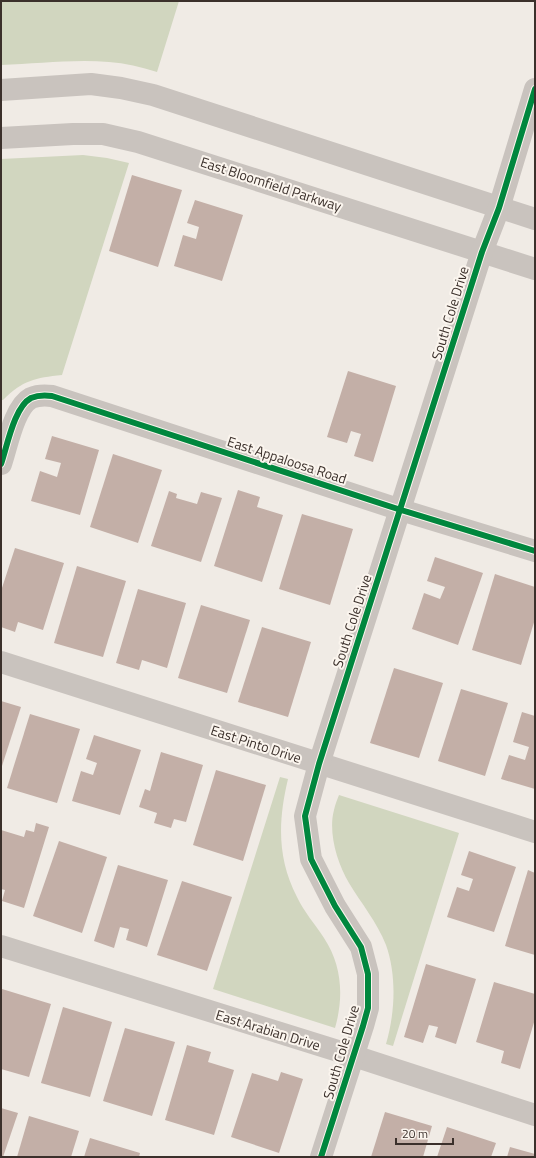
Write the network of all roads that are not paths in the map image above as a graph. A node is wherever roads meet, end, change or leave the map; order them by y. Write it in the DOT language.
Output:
graph roads {
  1 [pos="535,89"];
  2 [pos="1,90"];
  3 [pos="1,138"];
  4 [pos="498,208"];
  5 [pos="535,219"];
  6 [pos="482,252"];
  7 [pos="535,269"];
  8 [pos="1,464"];
  9 [pos="401,510"];
  10 [pos="535,551"];
  11 [pos="1,662"];
  12 [pos="319,764"];
  13 [pos="535,832"];
  14 [pos="1,946"];
  15 [pos="354,1056"];
  16 [pos="535,1115"];
  17 [pos="321,1157"];
  1 -- 4 [label="street, South Cole Drive"];
  2 -- 4 [label="street"];
  3 -- 6 [label="street, East Bloomfield Parkway"];
  4 -- 5 [label="street"];
  4 -- 6 [label="street, South Cole Drive"];
  6 -- 7 [label="street, East Bloomfield Parkway"];
  6 -- 9 [label="street, South Cole Drive"];
  8 -- 9 [label="street, East Appaloosa Road"];
  9 -- 10 [label="street, East Appaloosa Road"];
  9 -- 12 [label="street, South Cole Drive"];
  11 -- 12 [label="street, East Pinto Drive"];
  12 -- 13 [label="street, East Pinto Drive"];
  12 -- 15 [label="street, South Cole Drive"];
  14 -- 15 [label="street, East Arabian Drive"];
  15 -- 16 [label="street, East Arabian Drive"];
  15 -- 17 [label="street, South Cole Drive"];
}
